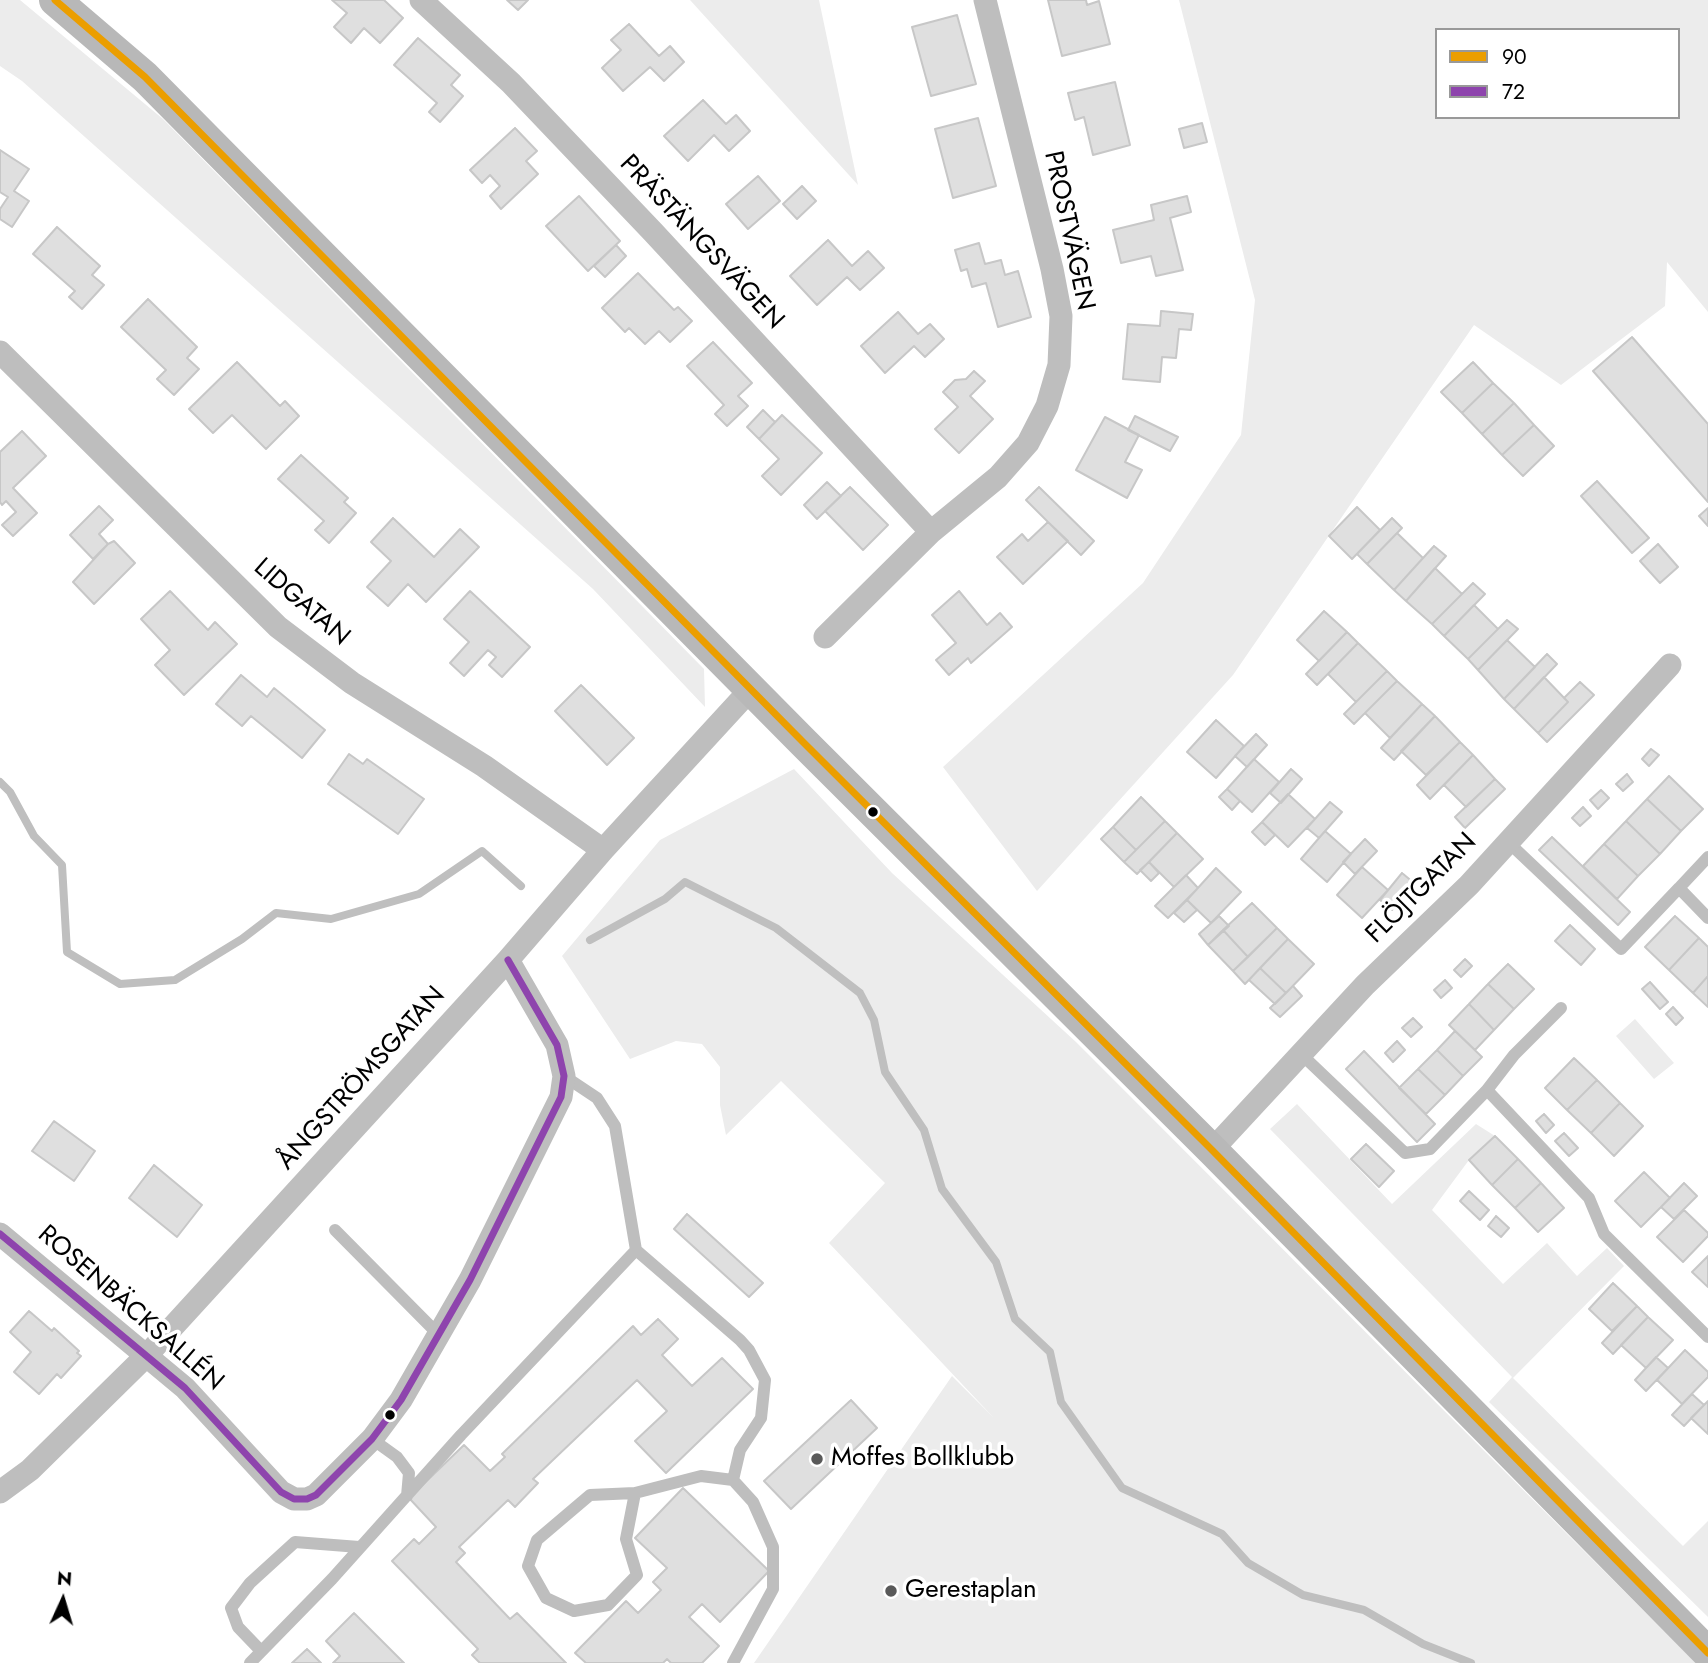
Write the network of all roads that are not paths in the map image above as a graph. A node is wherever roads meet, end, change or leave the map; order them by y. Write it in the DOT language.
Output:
graph roads {
  1 [pos="55,0"];
  2 [pos="421,0"];
  3 [pos="985,0"];
  4 [pos="0,352"];
  5 [pos="931,533"];
  6 [pos="825,637"];
  7 [pos="1670,665"];
  8 [pos="751,689"];
  9 [pos="1508,842"];
  10 [pos="603,850"];
  11 [pos="1708,857"];
  12 [pos="1679,888"];
  13 [pos="1708,918"];
  14 [pos="508,960"];
  15 [pos="1561,1008"];
  16 [pos="1301,1054"];
  17 [pos="565,1076"];
  18 [pos="1487,1090"];
  19 [pos="1212,1150"];
  20 [pos="335,1230"];
  21 [pos="0,1234"];
  22 [pos="635,1250"];
  23 [pos="438,1334"];
  24 [pos="1708,1337"];
  25 [pos="147,1355"];
  26 [pos="372,1439"];
  27 [pos="733,1480"];
  28 [pos="0,1492"];
  29 [pos="635,1493"];
  30 [pos="407,1496"];
  31 [pos="359,1546"];
  32 [pos="261,1651"];
  33 [pos="1708,1653"];
  34 [pos="250,1663"];
  35 [pos="733,1663"];
  1 -- 8 [label="main road"];
  2 -- 5 [label="street, PRÄSTÄNGSVÄGEN"];
  3 -- 5 [label="street, PROSTVÄGEN"];
  4 -- 10 [label="street, LIDGATAN"];
  5 -- 6 [label="street, PROSTVÄGEN"];
  7 -- 9 [label="street, FLÖJTGATAN"];
  8 -- 10 [label="street, ÅNGSTRÖMSGATAN"];
  8 -- 19 [label="main road"];
  9 -- 12 [label="lane"];
  9 -- 16 [label="street, FLÖJTGATAN"];
  10 -- 14 [label="street, ÅNGSTRÖMSGATAN"];
  11 -- 12 [label="lane"];
  12 -- 13 [label="lane"];
  14 -- 17 [label="street"];
  14 -- 25 [label="street, ÅNGSTRÖMSGATAN"];
  15 -- 18 [label="lane"];
  16 -- 18 [label="lane"];
  16 -- 19 [label="street, FLÖJTGATAN"];
  17 -- 22 [label="lane"];
  17 -- 23 [label="street"];
  18 -- 24 [label="lane"];
  19 -- 33 [label="main road"];
  20 -- 23 [label="lane"];
  21 -- 25 [label="street, ROSENBÄCKSALLÉN"];
  22 -- 27 [label="lane"];
  22 -- 30 [label="lane"];
  23 -- 26 [label="street"];
  25 -- 26 [label="street, ROSENBÄCKSALLÉN"];
  25 -- 28 [label="street, ÅNGSTRÖMSGATAN"];
  26 -- 30 [label="lane"];
  27 -- 29 [label="lane"];
  27 -- 35 [label="lane"];
  29 -- 29 [label="lane"];
  30 -- 31 [label="lane"];
  31 -- 32 [label="lane"];
  31 -- 32 [label="lane"];
  32 -- 34 [label="lane"];
}
